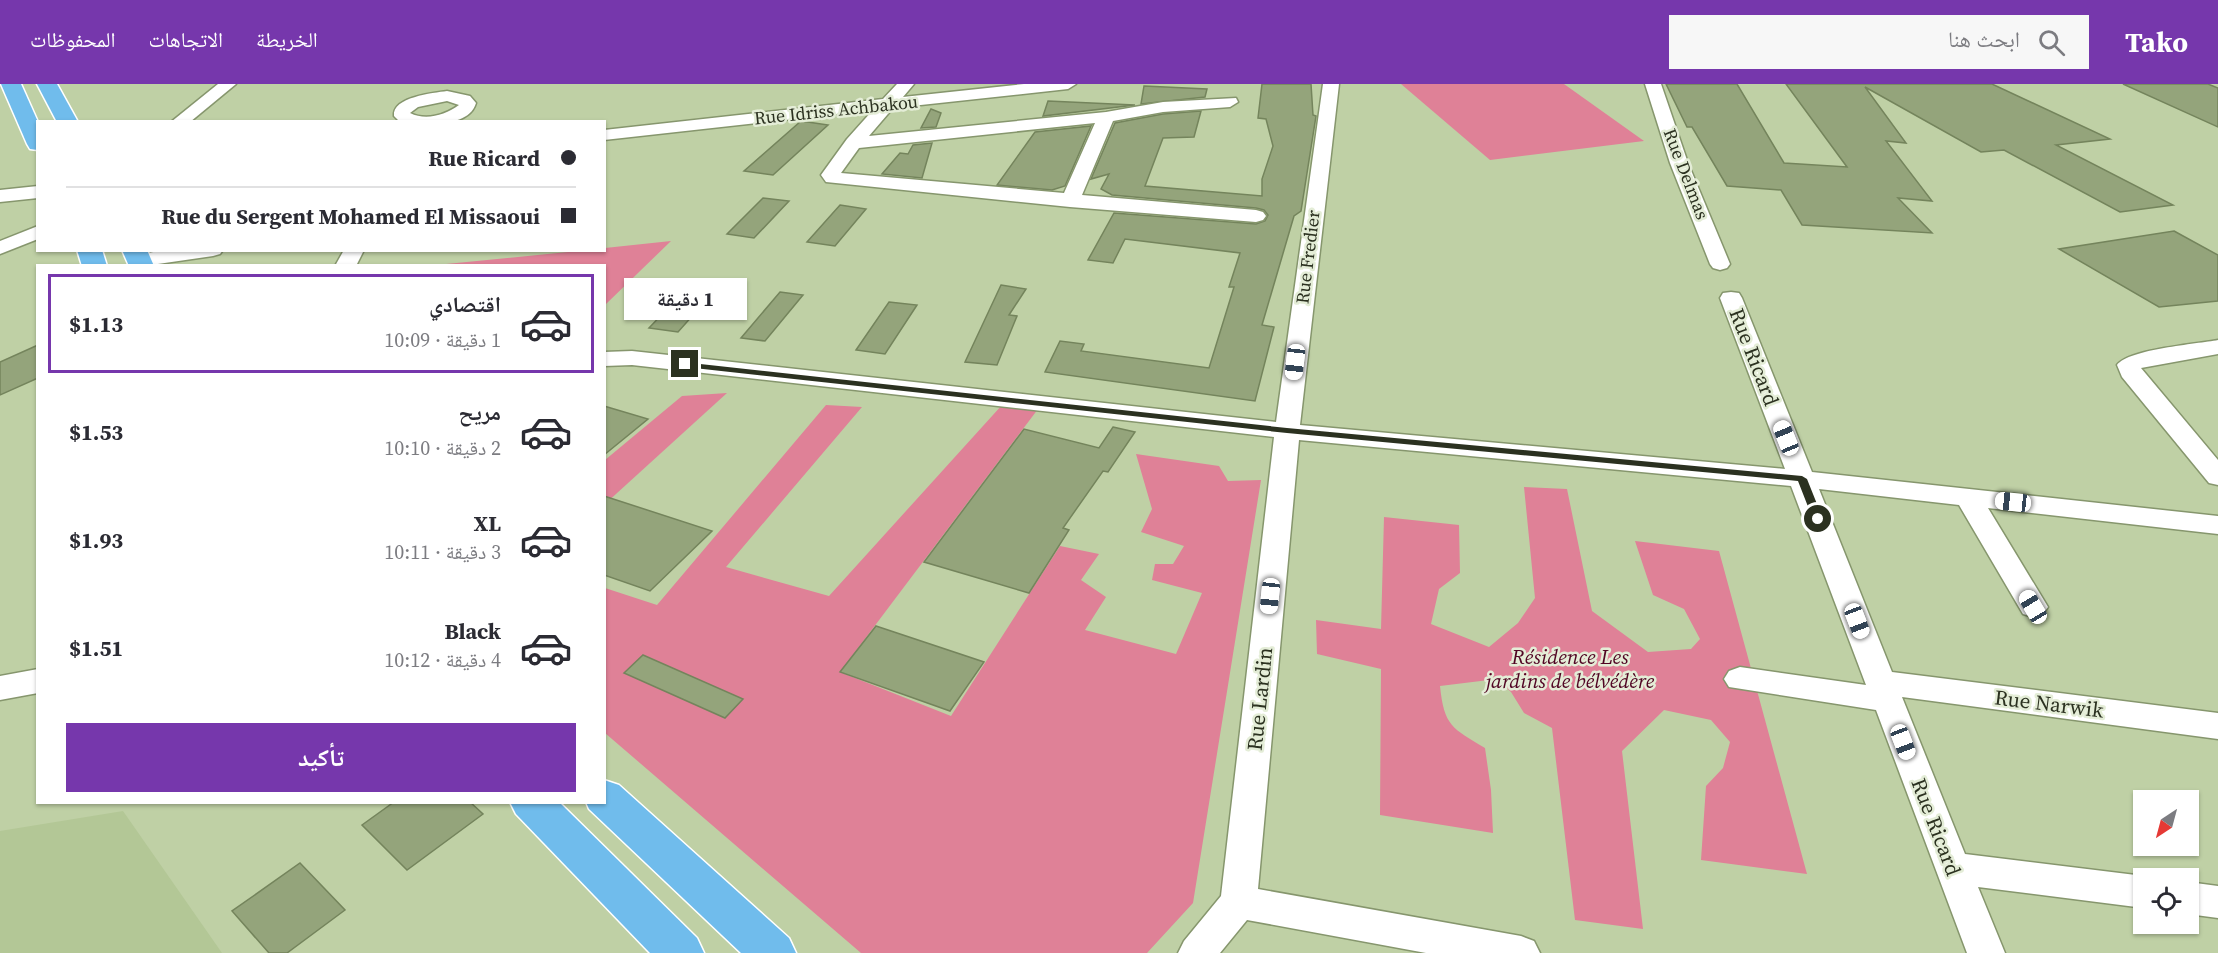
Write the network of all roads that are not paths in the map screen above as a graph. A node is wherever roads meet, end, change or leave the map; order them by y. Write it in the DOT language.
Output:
graph roads {
  1 [pos="10,84"];
  2 [pos="47,84"];
  3 [pos="228,84"];
  4 [pos="906,84"];
  5 [pos="1068,84"];
  6 [pos="1331,84"];
  7 [pos="1653,84"];
  8 [pos="1230,102"];
  9 [pos="889,105"];
  10 [pos="1106,117"];
  11 [pos="67,120"];
  12 [pos="182,120"];
  13 [pos="606,135"];
  14 [pos="36,140"];
  15 [pos="853,143"];
  16 [pos="36,192"];
  17 [pos="0,196"];
  18 [pos="1070,201"];
  19 [pos="1256,216"];
  20 [pos="36,233"];
  21 [pos="0,248"];
  22 [pos="196,252"];
  23 [pos="138,259"];
  24 [pos="1720,264"];
  25 [pos="1731,298"];
  26 [pos="2218,347"];
  27 [pos="606,359"];
  28 [pos="1287,431"];
  29 [pos="2218,477"];
  30 [pos="1802,479"];
  31 [pos="1968,497"];
  32 [pos="2218,525"];
  33 [pos="2033,607"];
  34 [pos="1740,679"];
  35 [pos="36,681"];
  36 [pos="0,688"];
  37 [pos="1884,691"];
  38 [pos="2218,726"];
  39 [pos="606,799"];
  40 [pos="533,804"];
  41 [pos="1952,868"];
  42 [pos="2133,891"];
  43 [pos="2199,899"];
  44 [pos="2218,902"];
  45 [pos="1239,903"];
  46 [pos="681,953"];
  47 [pos="773,953"];
  48 [pos="1197,953"];
  49 [pos="1521,953"];
  50 [pos="1986,953"];
  1 -- 14 [label="main road"];
  2 -- 11 [label="main road"];
  3 -- 12 [label="street"];
  4 -- 9 [label="street"];
  5 -- 9 [label="street, Rue Idriss Achbakou"];
  6 -- 28 [label="street, Rue Fredier"];
  7 -- 24 [label="street, Rue Delmas"];
  8 -- 10 [label="street"];
  9 -- 13 [label="street, Rue Idriss Achbakou"];
  9 -- 15 [label="street"];
  10 -- 15 [label="street"];
  10 -- 18 [label="street"];
  15 -- 18 [label="street"];
  16 -- 17 [label="street"];
  18 -- 19 [label="street"];
  20 -- 21 [label="street"];
  22 -- 23 [label="street"];
  25 -- 30 [label="street, Rue Ricard"];
  26 -- 29 [label="street"];
  27 -- 28 [label="street"];
  28 -- 30 [label="street"];
  28 -- 45 [label="street, Rue Lardin"];
  30 -- 31 [label="street"];
  30 -- 37 [label="street, Rue Ricard"];
  31 -- 32 [label="street"];
  31 -- 33 [label="street"];
  34 -- 37 [label="street, Rue Narwik"];
  35 -- 36 [label="street"];
  37 -- 38 [label="street, Rue Narwik"];
  37 -- 41 [label="street, Rue Ricard"];
  39 -- 47 [label="main road"];
  40 -- 46 [label="main road"];
  41 -- 42 [label="street"];
  41 -- 50 [label="street, Rue Ricard"];
  43 -- 44 [label="street"];
  45 -- 48 [label="street"];
  45 -- 49 [label="street"];
}
